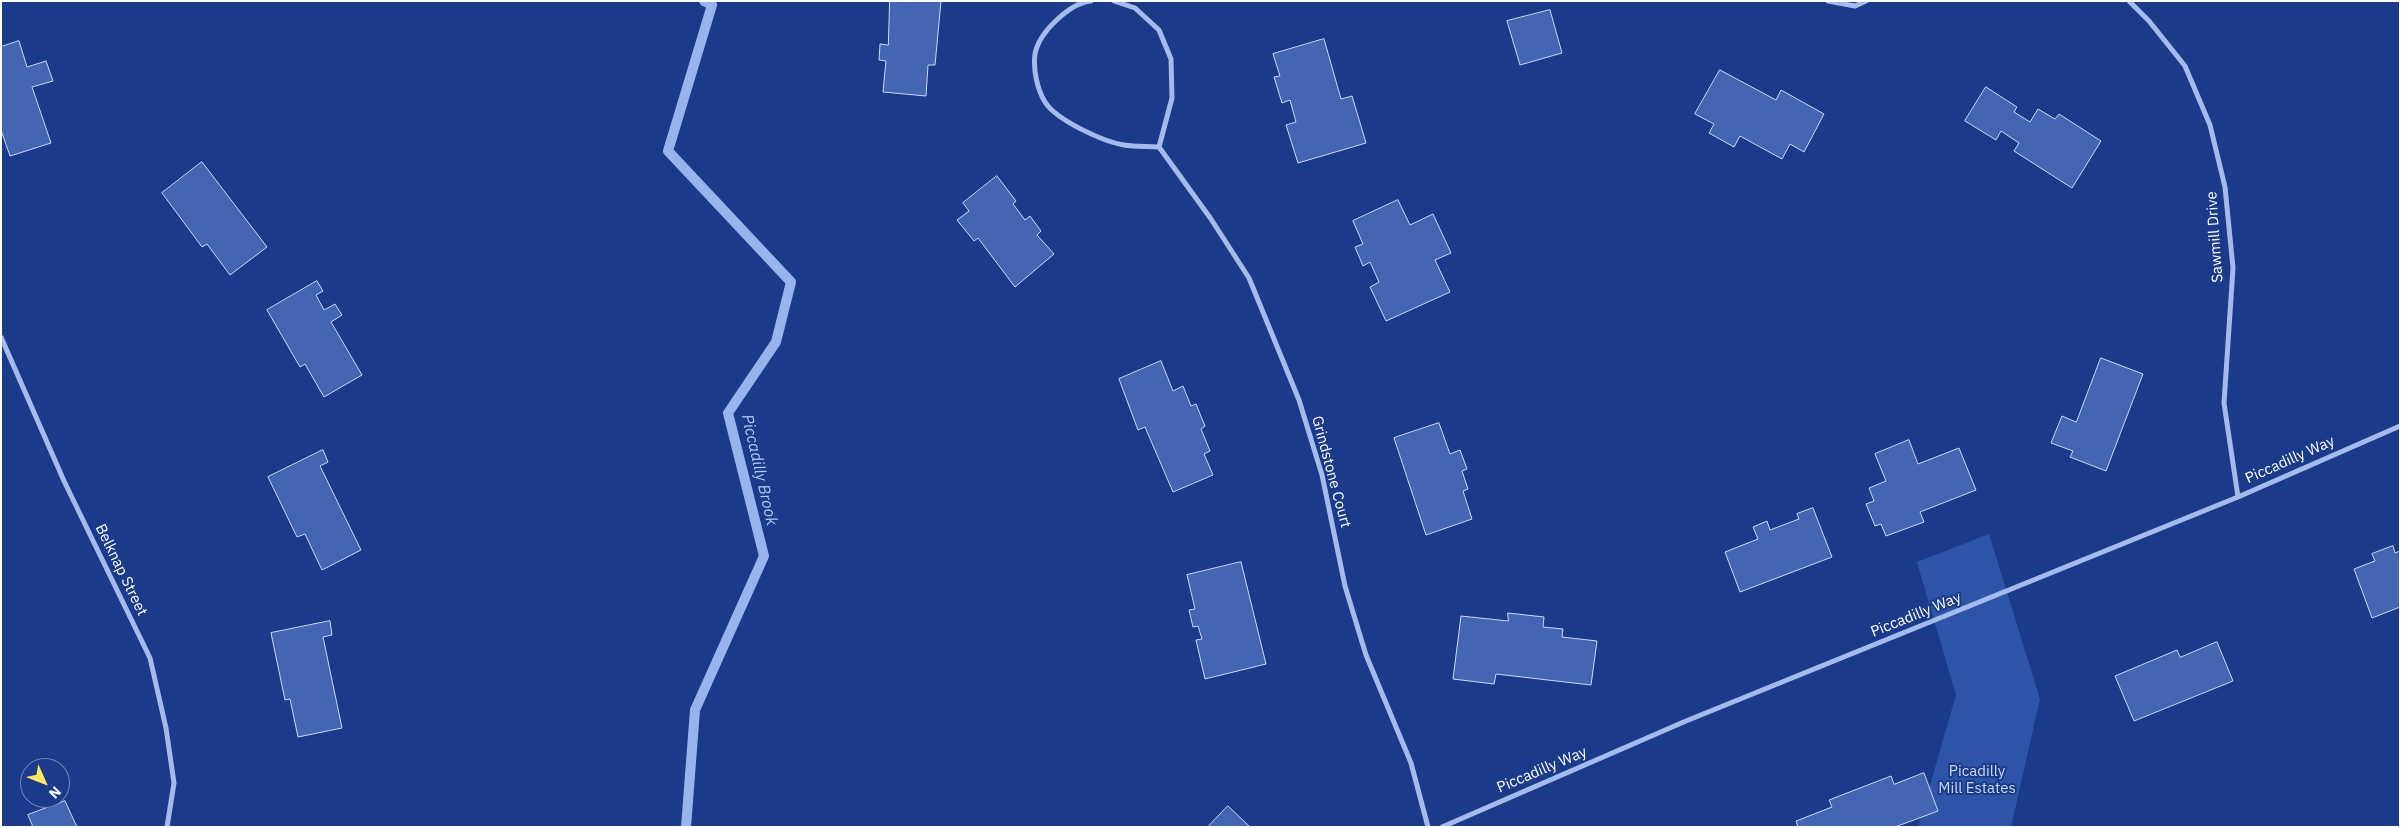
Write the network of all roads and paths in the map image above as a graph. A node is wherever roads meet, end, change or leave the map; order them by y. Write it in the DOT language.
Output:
graph roads {
  1 [pos="1091,1"];
  2 [pos="1114,1"];
  3 [pos="1828,1"];
  4 [pos="1866,1"];
  5 [pos="2129,1"];
  6 [pos="1159,147"];
  7 [pos="1,337"];
  8 [pos="2400,426"];
  9 [pos="2238,497"];
  10 [pos="167,827"];
  11 [pos="1428,827"];
  12 [pos="1442,827"];
  1 -- 6 [label="street"];
  2 -- 6 [label="street"];
  3 -- 4 [label="street"];
  5 -- 9 [label="street, Sawmill Drive"];
  6 -- 11 [label="street, Grindstone Court"];
  7 -- 10 [label="street, Belknap Street"];
  8 -- 9 [label="street, Piccadilly Way"];
  9 -- 12 [label="street, Piccadilly Way"];
}
